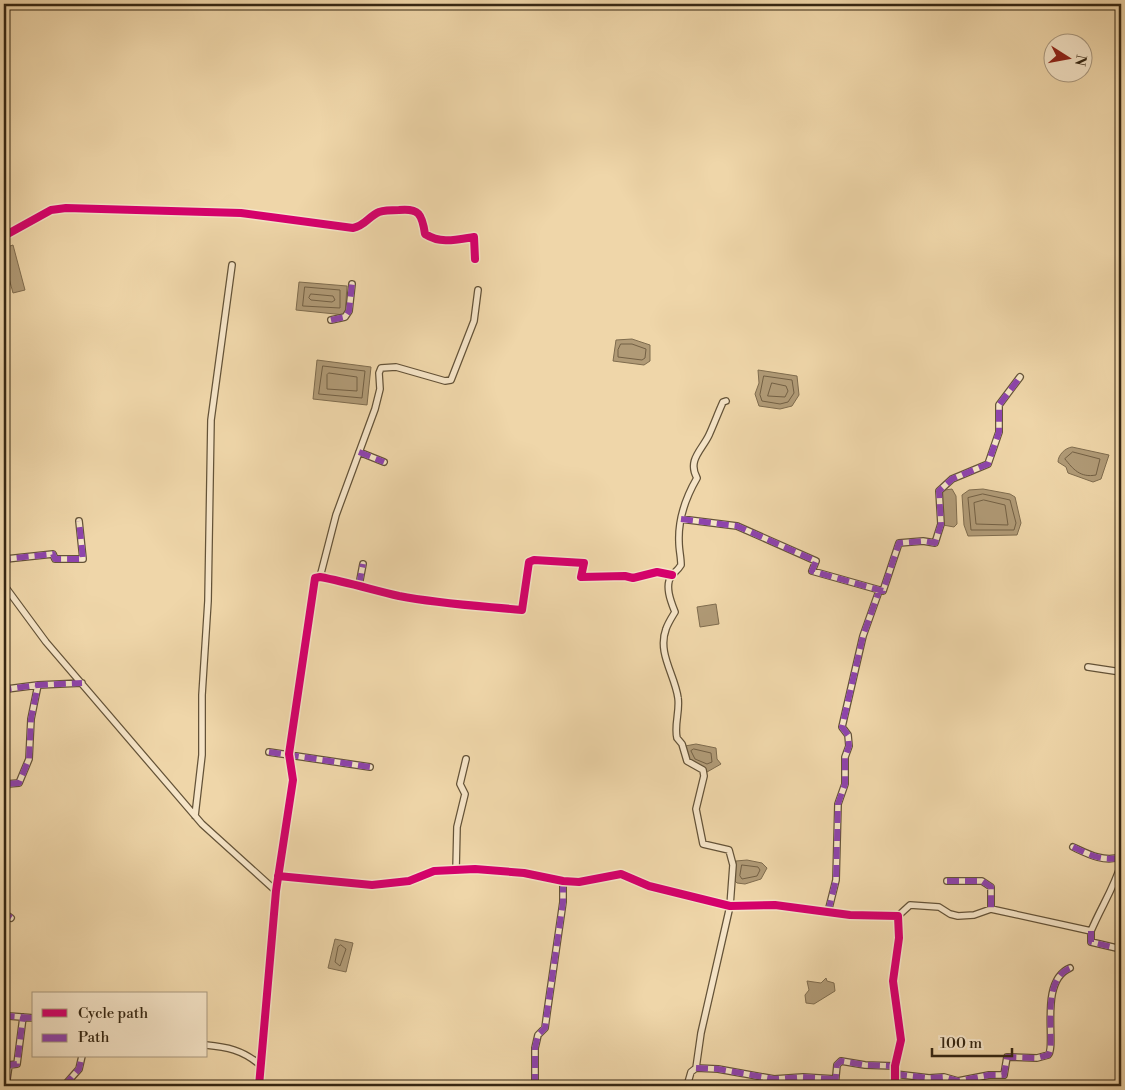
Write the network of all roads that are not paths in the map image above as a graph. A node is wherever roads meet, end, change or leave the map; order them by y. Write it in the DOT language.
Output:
graph roads {
  1 [pos="4,236"];
  2 [pos="475,259"];
  3 [pos="232,265"];
  4 [pos="352,284"];
  5 [pos="478,290"];
  6 [pos="331,320"];
  7 [pos="1020,377"];
  8 [pos="726,401"];
  9 [pos="359,452"];
  10 [pos="384,462"];
  11 [pos="681,519"];
  12 [pos="79,521"];
  13 [pos="363,564"];
  14 [pos="4,566"];
  15 [pos="672,576"];
  16 [pos="320,577"];
  17 [pos="359,584"];
  18 [pos="4,585"];
  19 [pos="879,591"];
  20 [pos="1088,667"];
  21 [pos="1121,672"];
  22 [pos="82,684"];
  23 [pos="38,685"];
  24 [pos="5,689"];
  25 [pos="4,696"];
  26 [pos="270,752"];
  27 [pos="289,754"];
  28 [pos="466,759"];
  29 [pos="370,768"];
  30 [pos="4,799"];
  31 [pos="195,816"];
  32 [pos="1074,847"];
  33 [pos="1121,857"];
  34 [pos="1121,864"];
  35 [pos="456,870"];
  36 [pos="278,876"];
  37 [pos="947,881"];
  38 [pos="563,882"];
  39 [pos="276,891"];
  40 [pos="730,906"];
  41 [pos="991,909"];
  42 [pos="828,912"];
  43 [pos="4,913"];
  44 [pos="898,916"];
  45 [pos="11,918"];
  46 [pos="1091,931"];
  47 [pos="1121,949"];
  48 [pos="1070,968"];
  49 [pos="4,1012"];
  50 [pos="23,1017"];
  51 [pos="32,1018"];
  52 [pos="208,1045"];
  53 [pos="82,1058"];
  54 [pos="259,1064"];
  55 [pos="895,1066"];
  56 [pos="696,1068"];
  57 [pos="895,1074"];
  58 [pos="835,1079"];
  59 [pos="6,1086"];
  60 [pos="64,1086"];
  61 [pos="259,1086"];
  62 [pos="535,1086"];
  63 [pos="687,1086"];
  64 [pos="835,1086"];
  65 [pos="895,1086"];
  1 -- 2 [label="street"];
  3 -- 31 [label="street"];
  4 -- 6 [label="street"];
  5 -- 9 [label="street"];
  7 -- 19 [label="street"];
  8 -- 11 [label="street"];
  9 -- 10 [label="street"];
  9 -- 16 [label="street"];
  11 -- 15 [label="street"];
  11 -- 19 [label="street"];
  12 -- 14 [label="street"];
  13 -- 17 [label="street"];
  15 -- 17 [label="street"];
  15 -- 40 [label="street"];
  16 -- 17 [label="street"];
  16 -- 27 [label="street"];
  18 -- 22 [label="street"];
  19 -- 42 [label="street"];
  20 -- 21 [label="street"];
  22 -- 23 [label="street"];
  22 -- 31 [label="street"];
  23 -- 24 [label="street"];
  23 -- 30 [label="street"];
  24 -- 25 [label="street"];
  26 -- 27 [label="street"];
  27 -- 29 [label="street"];
  27 -- 36 [label="street"];
  28 -- 35 [label="street"];
  31 -- 39 [label="street"];
  32 -- 33 [label="street"];
  34 -- 46 [label="street"];
  35 -- 36 [label="street"];
  35 -- 38 [label="street"];
  36 -- 39 [label="street"];
  37 -- 41 [label="street"];
  38 -- 40 [label="street"];
  38 -- 62 [label="street"];
  39 -- 54 [label="street"];
  40 -- 42 [label="street"];
  40 -- 56 [label="street"];
  41 -- 44 [label="street"];
  41 -- 46 [label="street"];
  42 -- 44 [label="street"];
  43 -- 45 [label="street"];
  44 -- 55 [label="street"];
  46 -- 47 [label="street"];
  48 -- 57 [label="street"];
  49 -- 50 [label="street"];
  50 -- 51 [label="street"];
  50 -- 59 [label="street"];
  52 -- 54 [label="street"];
  53 -- 60 [label="street"];
  54 -- 61 [label="street"];
  55 -- 57 [label="street"];
  55 -- 58 [label="street"];
  56 -- 58 [label="street"];
  56 -- 63 [label="street"];
  57 -- 65 [label="street"];
  58 -- 64 [label="street"];
}
